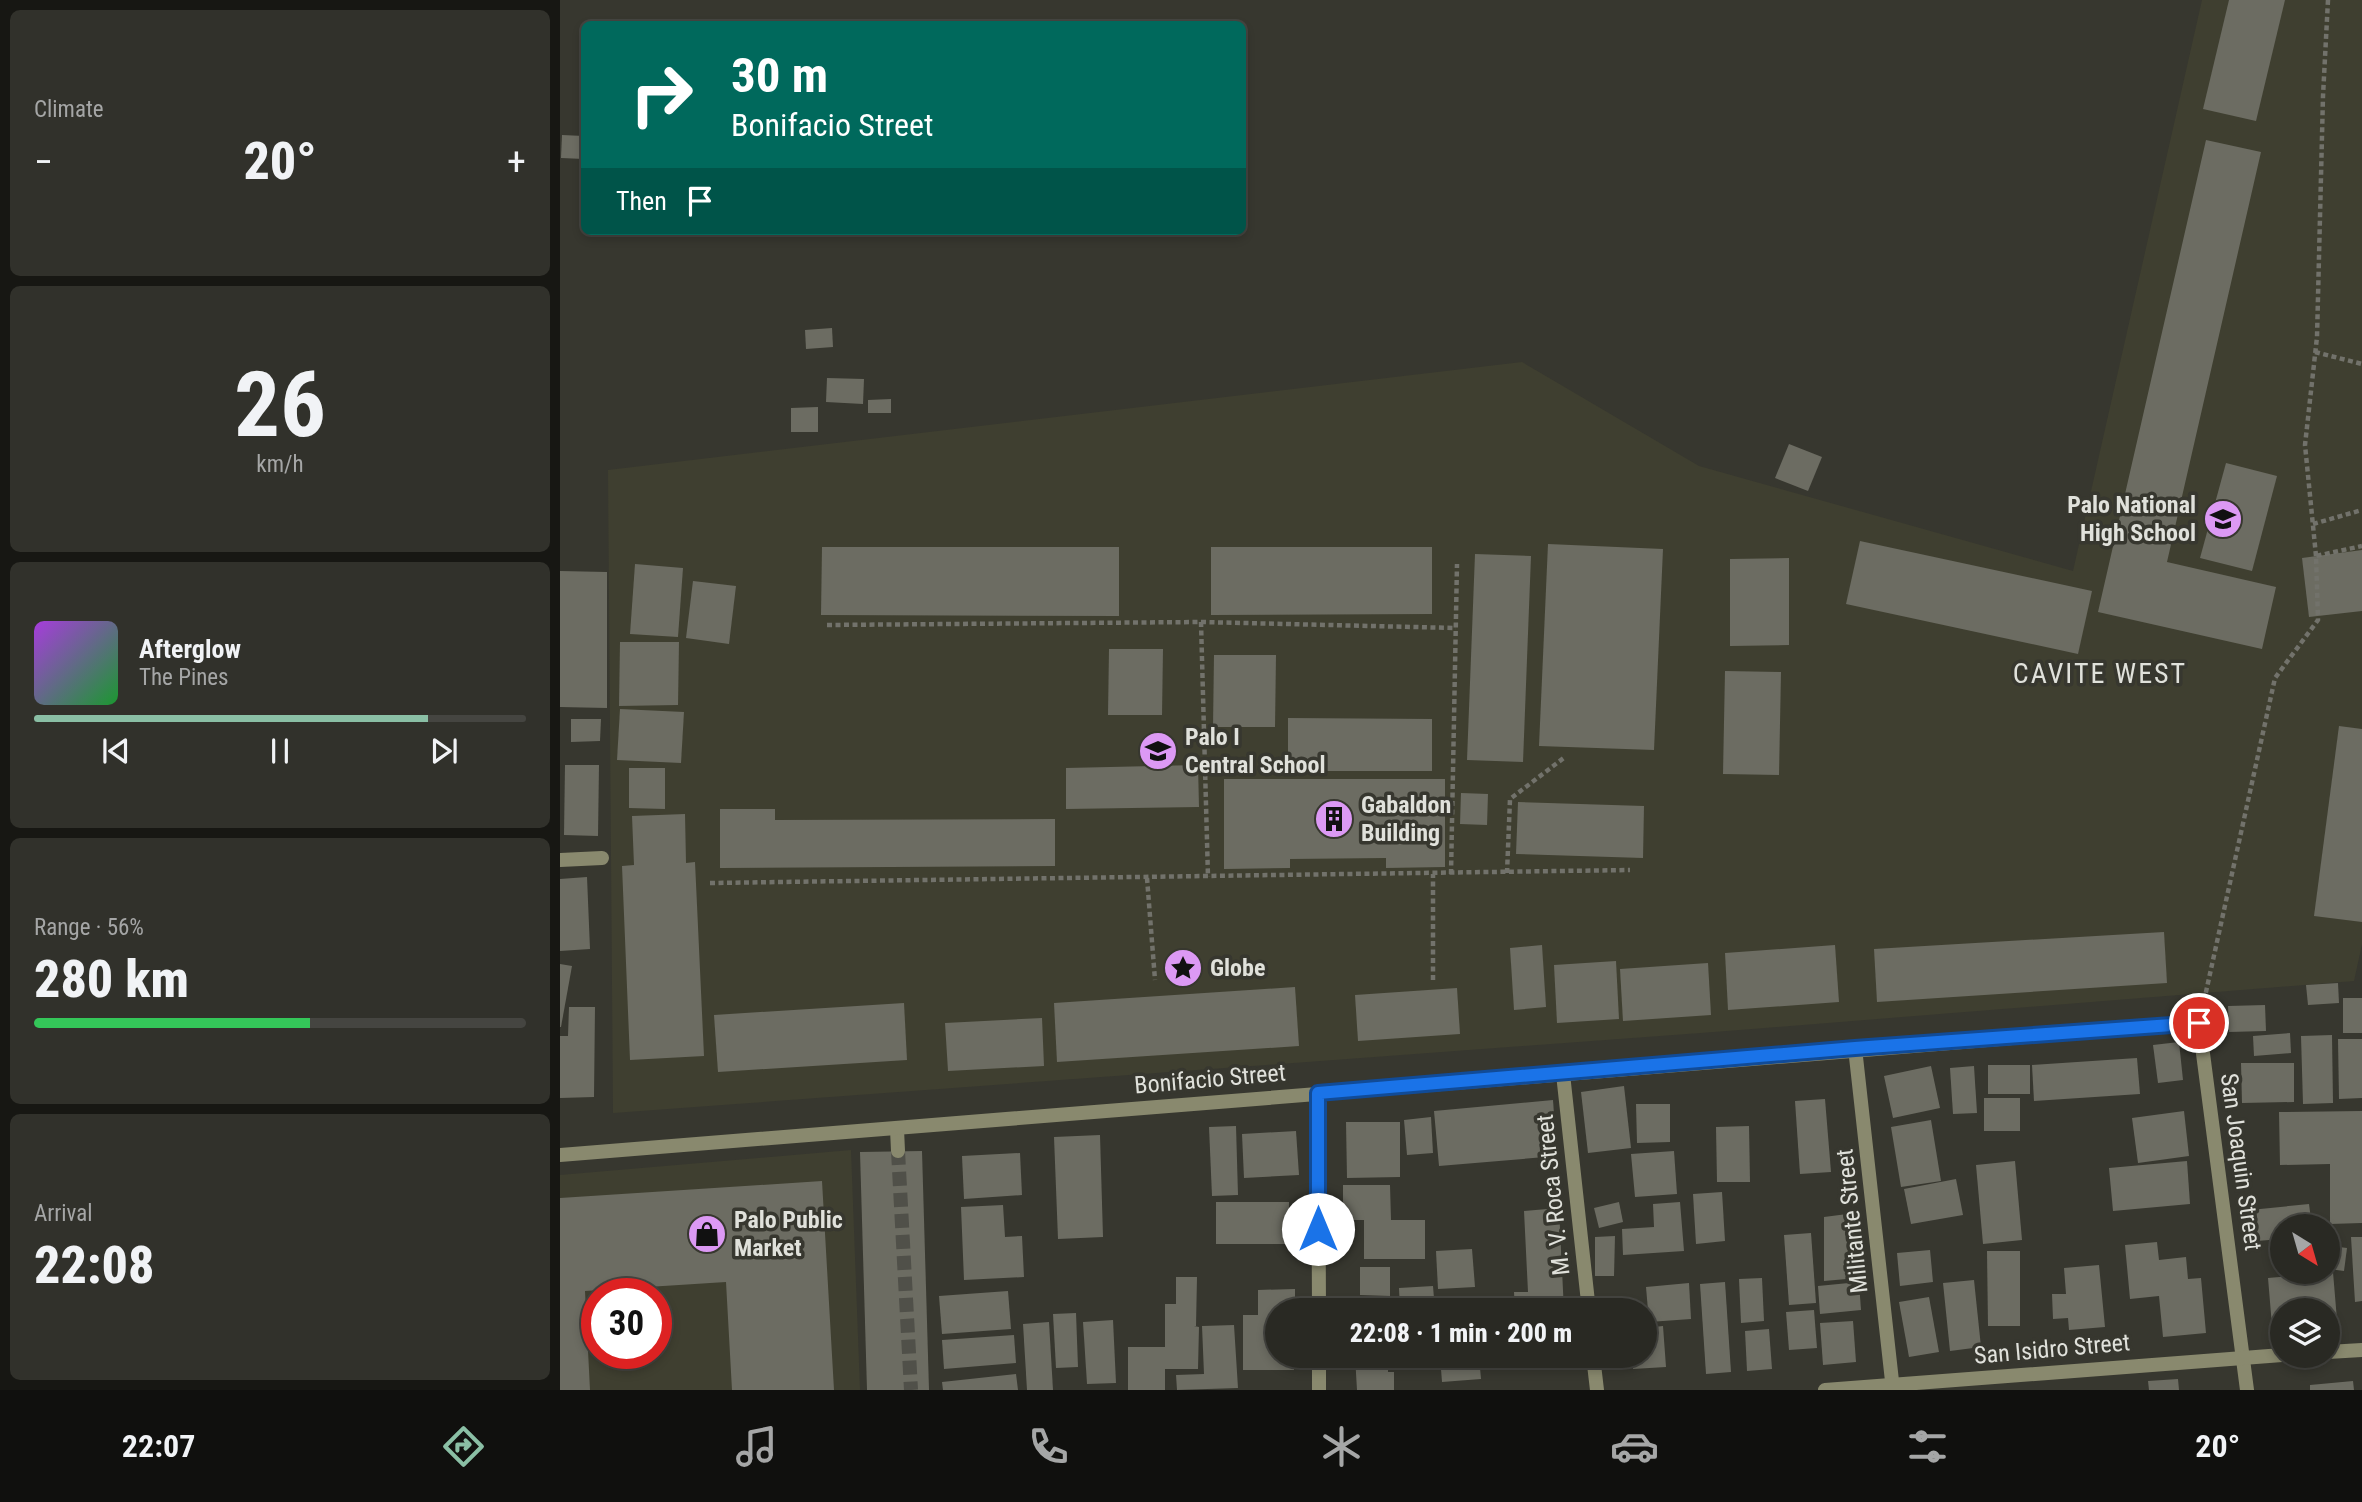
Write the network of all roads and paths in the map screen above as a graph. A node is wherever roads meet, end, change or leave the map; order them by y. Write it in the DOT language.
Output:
graph roads {
  1 [pos="2328,0"];
  2 [pos="2315,352"];
  3 [pos="2362,364"];
  4 [pos="2362,510"];
  5 [pos="2313,524"];
  6 [pos="2362,546"];
  7 [pos="2316,556"];
  8 [pos="1457,564"];
  9 [pos="1201,622"];
  10 [pos="827,625"];
  11 [pos="1456,628"];
  12 [pos="1565,757"];
  13 [pos="601,858"];
  14 [pos="560,860"];
  15 [pos="1630,870"];
  16 [pos="1507,873"];
  17 [pos="1433,874"];
  18 [pos="1451,874"];
  19 [pos="1208,877"];
  20 [pos="1147,878"];
  21 [pos="710,883"];
  22 [pos="1155,980"];
  23 [pos="1433,980"];
  24 [pos="2199,1023"];
  25 [pos="1855,1048"];
  26 [pos="1563,1074"];
  27 [pos="1318,1093"];
  28 [pos="897,1129"];
  29 [pos="898,1151"];
  30 [pos="560,1155"];
  31 [pos="1319,1298"];
  32 [pos="1588,1298"];
  33 [pos="2362,1350"];
  34 [pos="2340,1351"];
  35 [pos="2270,1356"];
  36 [pos="2244,1357"];
  37 [pos="1319,1368"];
  38 [pos="1595,1368"];
  39 [pos="1893,1387"];
  40 [pos="1319,1390"];
  41 [pos="1597,1390"];
  42 [pos="1825,1390"];
  43 [pos="2247,1390"];
  1 -- 2 [label="path"];
  2 -- 3 [label="path"];
  2 -- 5 [label="path"];
  4 -- 5 [label="path"];
  5 -- 7 [label="path"];
  6 -- 7 [label="path"];
  7 -- 24 [label="path"];
  8 -- 11 [label="path"];
  9 -- 10 [label="path"];
  9 -- 11 [label="path"];
  9 -- 19 [label="path"];
  11 -- 18 [label="path"];
  12 -- 16 [label="path"];
  13 -- 14 [label="street"];
  15 -- 16 [label="path"];
  16 -- 18 [label="path"];
  17 -- 18 [label="path"];
  17 -- 19 [label="path"];
  17 -- 23 [label="path"];
  19 -- 20 [label="path"];
  20 -- 21 [label="path"];
  20 -- 22 [label="path"];
  24 -- 25 [label="street, Bonifacio Street"];
  24 -- 36 [label="street, San Joaquin Street"];
  25 -- 26 [label="street, Bonifacio Street"];
  25 -- 39 [label="street, Militante Street"];
  26 -- 27 [label="street, Bonifacio Street"];
  26 -- 32 [label="street, M. V. Roca Street"];
  27 -- 28 [label="street, Bonifacio Street"];
  27 -- 31 [label="street"];
  28 -- 29 [label="street"];
  28 -- 30 [label="street, Bonifacio Street"];
  33 -- 34 [label="street"];
  35 -- 36 [label="street, San Isidro Street"];
  36 -- 39 [label="street, San Isidro Street"];
  36 -- 43 [label="street, San Joaquin Street"];
  37 -- 40 [label="street"];
  38 -- 41 [label="street"];
  39 -- 42 [label="street, San Isidro Street"];
}
